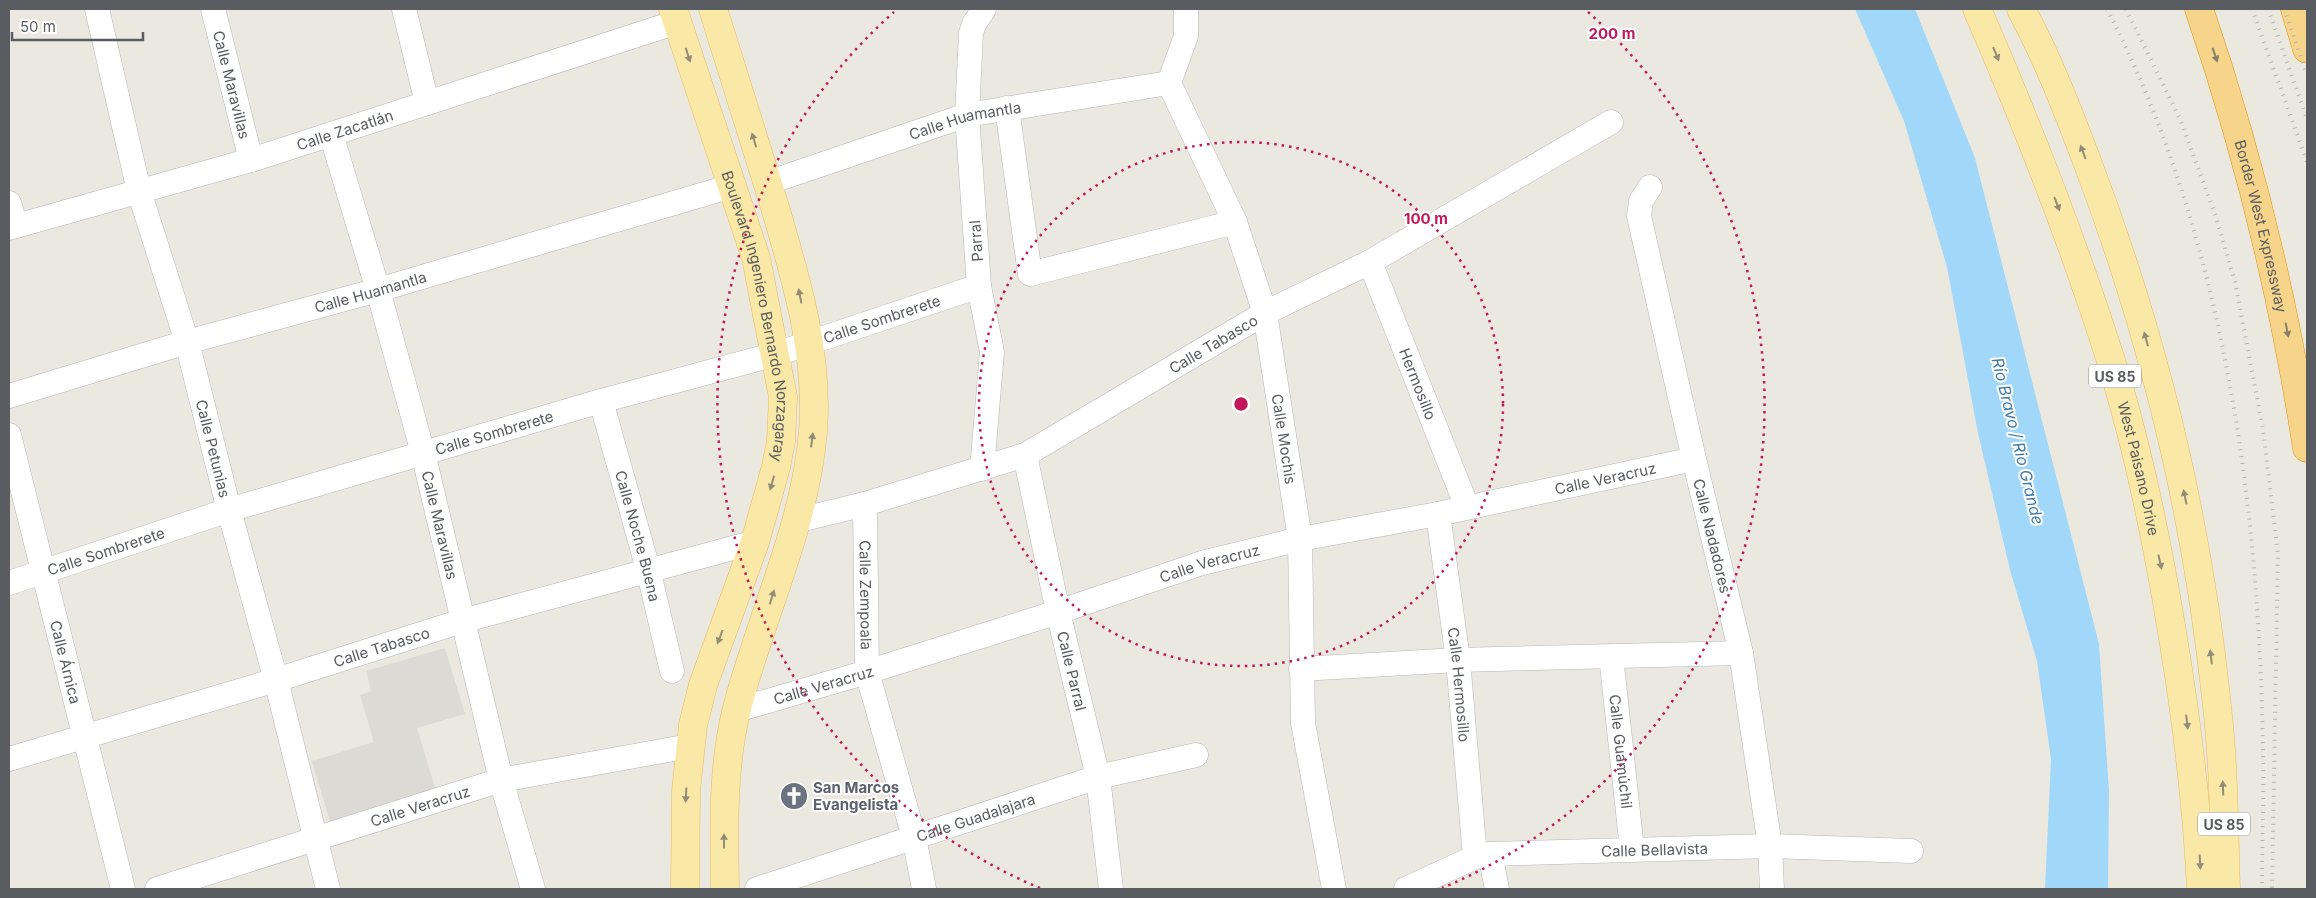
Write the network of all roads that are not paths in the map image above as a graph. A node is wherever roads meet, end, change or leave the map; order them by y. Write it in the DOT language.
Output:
graph roads {
  1 [pos="97,9"];
  2 [pos="212,9"];
  3 [pos="404,9"];
  4 [pos="713,9"];
  5 [pos="1186,9"];
  6 [pos="1977,9"];
  7 [pos="2021,9"];
  8 [pos="2199,9"];
  9 [pos="2295,9"];
  10 [pos="982,11"];
  11 [pos="675,15"];
  12 [pos="2307,49"];
  13 [pos="1169,83"];
  14 [pos="427,103"];
  15 [pos="1007,108"];
  16 [pos="967,115"];
  17 [pos="1611,122"];
  18 [pos="331,134"];
  19 [pos="251,160"];
  20 [pos="767,183"];
  21 [pos="732,186"];
  22 [pos="1650,187"];
  23 [pos="139,191"];
  24 [pos="9,202"];
  25 [pos="1236,222"];
  26 [pos="12,227"];
  27 [pos="1370,262"];
  28 [pos="980,286"];
  29 [pos="378,290"];
  30 [pos="1265,314"];
  31 [pos="187,342"];
  32 [pos="810,344"];
  33 [pos="776,354"];
  34 [pos="9,396"];
  35 [pos="601,401"];
  36 [pos="9,435"];
  37 [pos="2307,448"];
  38 [pos="423,453"];
  39 [pos="1025,455"];
  40 [pos="1694,459"];
  41 [pos="982,469"];
  42 [pos="865,504"];
  43 [pos="1467,507"];
  44 [pos="229,510"];
  45 [pos="1438,514"];
  46 [pos="795,521"];
  47 [pos="1300,539"];
  48 [pos="755,542"];
  49 [pos="648,569"];
  50 [pos="45,572"];
  51 [pos="9,583"];
  52 [pos="1058,612"];
  53 [pos="462,621"];
  54 [pos="1741,653"];
  55 [pos="1611,656"];
  56 [pos="1458,660"];
  57 [pos="1301,669"];
  58 [pos="672,671"];
  59 [pos="867,672"];
  60 [pos="276,680"];
  61 [pos="736,710"];
  62 [pos="85,736"];
  63 [pos="690,746"];
  64 [pos="1196,755"];
  65 [pos="2222,758"];
  66 [pos="9,759"];
  67 [pos="2192,761"];
  68 [pos="1098,777"];
  69 [pos="501,780"];
  70 [pos="914,838"];
  71 [pos="316,839"];
  72 [pos="1770,846"];
  73 [pos="1632,849"];
  74 [pos="1911,850"];
  75 [pos="1482,856"];
  76 [pos="123,889"];
  77 [pos="157,889"];
  78 [pos="328,889"];
  79 [pos="533,889"];
  80 [pos="685,889"];
  81 [pos="725,889"];
  82 [pos="757,889"];
  83 [pos="924,889"];
  84 [pos="1111,889"];
  85 [pos="1334,889"];
  86 [pos="1406,889"];
  87 [pos="1498,889"];
  88 [pos="1772,889"];
  89 [pos="2201,889"];
  90 [pos="2226,889"];
  1 -- 23 [label="street, Calle Petunias"];
  2 -- 19 [label="street, Calle Maravillas"];
  3 -- 14 [label="street"];
  20 -- 4 [label="main road, one-way"];
  5 -- 13 [label="street"];
  6 -- 67 [label="main road, West Paisano Drive / US 85, one-way"];
  65 -- 7 [label="main road, US 85, one-way"];
  8 -- 37 [label="highway, Border West Expressway, one-way"];
  9 -- 12 [label="highway"];
  10 -- 16 [label="street, Parral"];
  11 -- 14 [label="street, Calle Zacatlán"];
  11 -- 21 [label="main road, Boulevard Ingeniero Bernardo Norzagaray, one-way"];
  13 -- 15 [label="street, Calle Huamantla"];
  13 -- 25 [label="street, Calle Mochis"];
  14 -- 18 [label="street, Calle Zacatlán"];
  15 -- 16 [label="street, Calle Huamantla"];
  15 -- 25 [label="street"];
  16 -- 20 [label="street, Calle Huamantla"];
  16 -- 28 [label="street, Parral"];
  17 -- 27 [label="street, Calle Tabasco"];
  18 -- 19 [label="street, Calle Zacatlán"];
  18 -- 29 [label="street, Calle Maravillas"];
  19 -- 23 [label="street, Calle Zacatlán"];
  32 -- 20 [label="main road, one-way"];
  21 -- 29 [label="street, Calle Huamantla"];
  21 -- 33 [label="main road, Boulevard Ingeniero Bernardo Norzagaray"];
  22 -- 40 [label="street, Calle Nadadores"];
  23 -- 26 [label="street, Calle Zacatlán"];
  23 -- 31 [label="street, Calle Petunias"];
  24 -- 26 [label="street"];
  25 -- 30 [label="street, Calle Mochis"];
  27 -- 30 [label="street, Calle Tabasco"];
  27 -- 43 [label="street, Hermosillo"];
  28 -- 32 [label="street, Calle Sombrerete"];
  28 -- 41 [label="street, Parral"];
  29 -- 31 [label="street, Calle Huamantla"];
  29 -- 38 [label="street, Calle Maravillas"];
  30 -- 39 [label="street, Calle Tabasco"];
  30 -- 47 [label="street, Calle Mochis"];
  31 -- 34 [label="street, Calle Huamantla"];
  31 -- 44 [label="street, Calle Petunias"];
  32 -- 33 [label="street, Calle Sombrerete"];
  46 -- 32 [label="main road, one-way"];
  33 -- 35 [label="street, Calle Sombrerete"];
  33 -- 48 [label="main road, Boulevard Ingeniero Bernardo Norzagaray, one-way"];
  35 -- 38 [label="street, Calle Sombrerete"];
  35 -- 49 [label="street, Calle Noche Buena"];
  36 -- 50 [label="street, Calle Árnica"];
  38 -- 44 [label="street, Calle Sombrerete"];
  38 -- 53 [label="street, Calle Maravillas"];
  39 -- 41 [label="street, Calle Tabasco"];
  39 -- 52 [label="street, Calle Parral"];
  40 -- 43 [label="street, Calle Veracruz"];
  40 -- 54 [label="street, Calle Nadadores"];
  41 -- 42 [label="street, Calle Tabasco"];
  42 -- 46 [label="street, Calle Tabasco"];
  42 -- 59 [label="street, Calle Zempoala"];
  43 -- 45 [label="street, Calle Veracruz"];
  44 -- 50 [label="street, Calle Sombrerete"];
  44 -- 60 [label="street, Calle Petunias"];
  45 -- 47 [label="street, Calle Veracruz"];
  45 -- 56 [label="street, Calle Hermosillo"];
  61 -- 46 [label="main road, one-way"];
  47 -- 52 [label="street, Calle Veracruz"];
  47 -- 57 [label="street, Calle Mochis"];
  48 -- 49 [label="street, Calle Tabasco"];
  48 -- 63 [label="main road, Boulevard Ingeniero Bernardo Norzagaray, one-way"];
  49 -- 53 [label="street, Calle Tabasco"];
  49 -- 58 [label="street, Calle Noche Buena"];
  50 -- 51 [label="street, Calle Sombrerete"];
  50 -- 62 [label="street, Calle Árnica"];
  52 -- 59 [label="street, Calle Veracruz"];
  52 -- 68 [label="street, Calle Parral"];
  53 -- 60 [label="street, Calle Tabasco"];
  53 -- 69 [label="street, Calle Maravillas"];
  54 -- 55 [label="street"];
  54 -- 72 [label="street, Calle Nadadores"];
  55 -- 56 [label="street"];
  55 -- 73 [label="street, Calle Guamúchil"];
  56 -- 57 [label="street"];
  56 -- 75 [label="street, Calle Hermosillo"];
  57 -- 85 [label="street, Calle Mochis"];
  59 -- 61 [label="street, Calle Veracruz"];
  59 -- 70 [label="street, Calle Zempoala"];
  60 -- 62 [label="street, Calle Tabasco"];
  60 -- 71 [label="street, Calle Petunias"];
  81 -- 61 [label="main road, one-way"];
  62 -- 66 [label="street, Calle Tabasco"];
  62 -- 76 [label="street, Calle Árnica"];
  63 -- 69 [label="street, Calle Veracruz"];
  63 -- 80 [label="main road, Boulevard Ingeniero Bernardo Norzagaray, one-way"];
  64 -- 68 [label="street, Calle Guadalajara"];
  65 -- 67 [label="main road"];
  90 -- 65 [label="main road, US 85, one-way"];
  67 -- 89 [label="main road, West Paisano Drive / US 85, one-way"];
  68 -- 70 [label="street, Calle Guadalajara"];
  68 -- 84 [label="street, Calle Parral"];
  69 -- 71 [label="street, Calle Veracruz"];
  69 -- 79 [label="street, Calle Maravillas"];
  70 -- 82 [label="street, Calle Guadalajara"];
  70 -- 83 [label="street, Calle Zempoala"];
  71 -- 77 [label="street, Calle Veracruz"];
  71 -- 78 [label="street, Calle Petunias"];
  72 -- 73 [label="street, Calle Bellavista"];
  72 -- 74 [label="street, Calle Bellavista"];
  72 -- 88 [label="street, Calle Nadadores"];
  73 -- 75 [label="street, Calle Bellavista"];
  75 -- 86 [label="street, Calle Bellavista"];
  75 -- 87 [label="street, Calle Hermosillo"];
}
